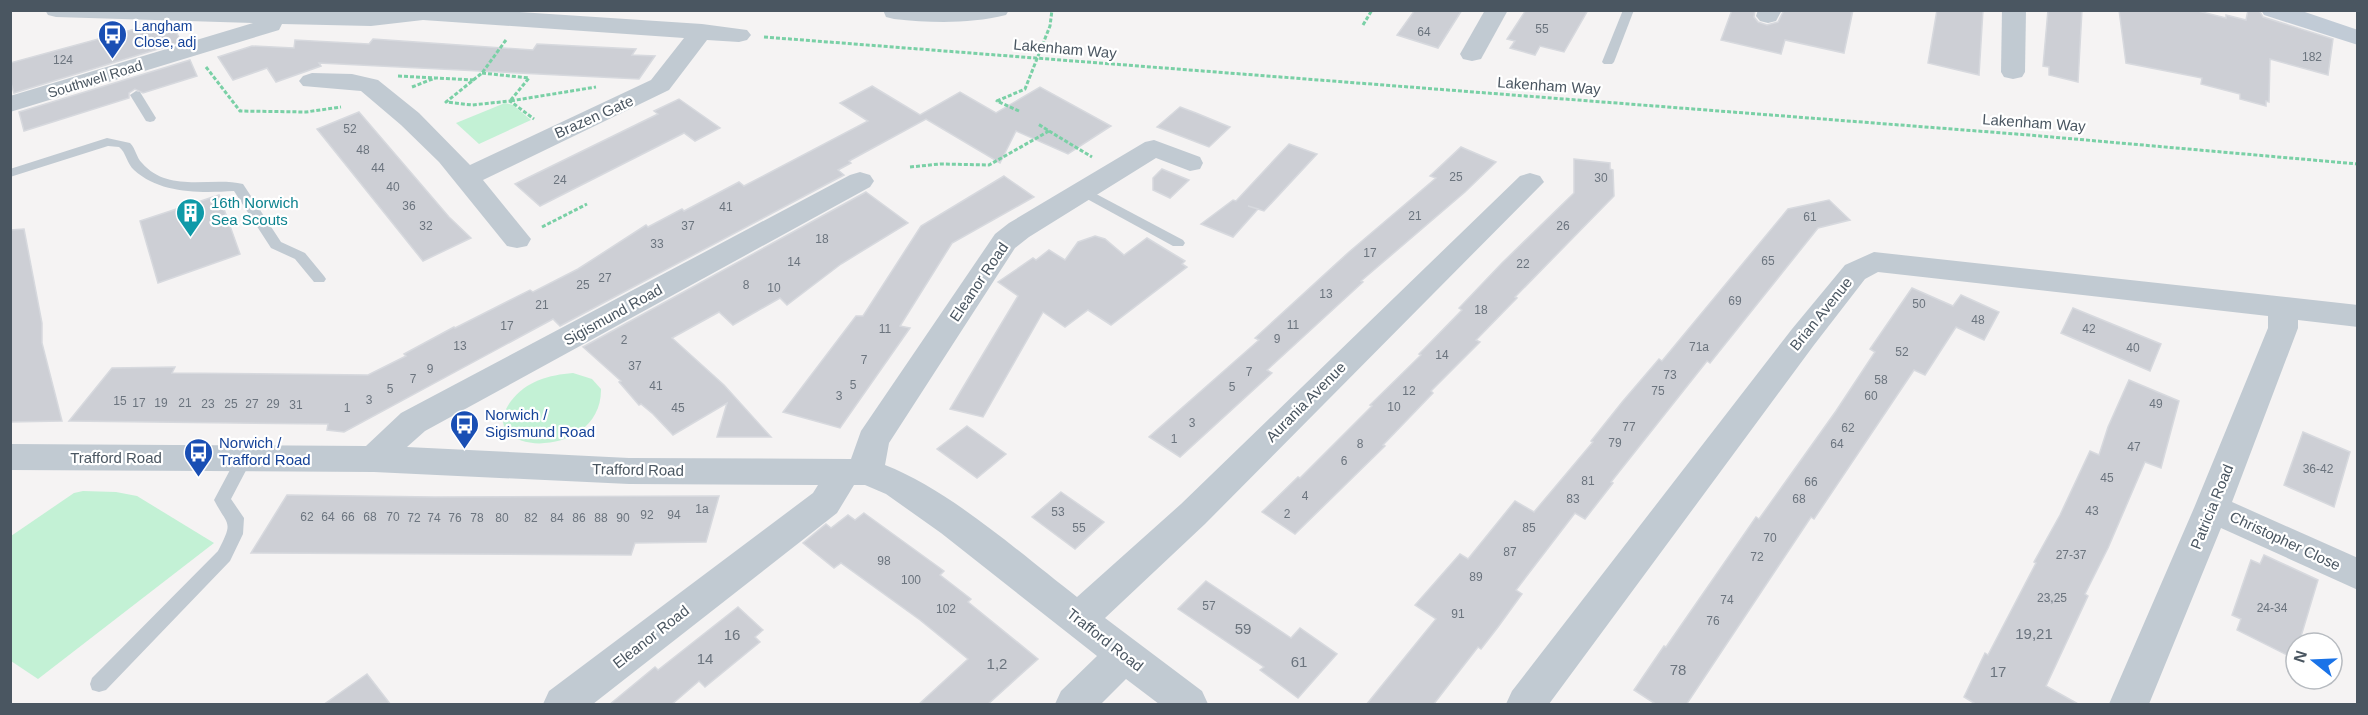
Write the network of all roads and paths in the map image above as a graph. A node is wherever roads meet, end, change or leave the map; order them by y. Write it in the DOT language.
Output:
graph roads {
  1 [pos="56,10"];
  2 [pos="317,10"];
  3 [pos="998,10"];
  4 [pos="1052,10"];
  5 [pos="1372,10"];
  6 [pos="1497,10"];
  7 [pos="1629,10"];
  8 [pos="2014,10"];
  9 [pos="2273,10"];
  10 [pos="422,11"];
  11 [pos="894,12"];
  12 [pos="1364,25"];
  13 [pos="702,31"];
  14 [pos="739,35"];
  15 [pos="2358,38"];
  16 [pos="502,45"];
  17 [pos="194,49"];
  18 [pos="1472,54"];
  19 [pos="1608,62"];
  20 [pos="2013,72"];
  21 [pos="482,74"];
  22 [pos="312,81"];
  23 [pos="386,84"];
  24 [pos="602,87"];
  25 [pos="136,95"];
  26 [pos="510,101"];
  27 [pos="10,104"];
  28 [pos="1019,111"];
  29 [pos="150,118"];
  30 [pos="1038,124"];
  31 [pos="1049,131"];
  32 [pos="552,136"];
  33 [pos="1190,163"];
  34 [pos="2358,164"];
  35 [pos="910,167"];
  36 [pos="10,173"];
  37 [pos="466,178"];
  38 [pos="860,181"];
  39 [pos="1530,182"];
  40 [pos="1095,183"];
  41 [pos="586,204"];
  42 [pos="517,239"];
  43 [pos="1178,243"];
  44 [pos="319,279"];
  45 [pos="2278,308"];
  46 [pos="2358,316"];
  47 [pos="10,457"];
  48 [pos="244,459"];
  49 [pos="374,459"];
  50 [pos="856,472"];
  51 [pos="2212,508"];
  52 [pos="2358,575"];
  53 [pos="1078,620"];
  54 [pos="1123,656"];
  55 [pos="99,684"];
  56 [pos="563,705"];
  57 [pos="1075,705"];
  58 [pos="1188,705"];
  59 [pos="1526,705"];
  60 [pos="2129,705"];
  1 -- 10 [label="street"];
  2 -- 17 [label="street, Southwell Road"];
  3 -- 11 [label="street"];
  4 -- 28 [label="path"];
  5 -- 12 [label="path"];
  6 -- 18 [label="street"];
  7 -- 19 [label="lane"];
  8 -- 20 [label="street"];
  9 -- 15 [label="street"];
  10 -- 13 [label="street"];
  13 -- 14 [label="street"];
  13 -- 32 [label="street, Brazen Gate"];
  14 -- 34 [label="path, Lakenham Way"];
  16 -- 21 [label="path"];
  17 -- 23 [label="path"];
  17 -- 27 [label="street, Southwell Road"];
  21 -- 23 [label="path"];
  21 -- 26 [label="path"];
  21 -- 26 [label="path"];
  22 -- 23 [label="street"];
  23 -- 37 [label="street"];
  24 -- 26 [label="path"];
  25 -- 29 [label="lane"];
  26 -- 32 [label="path"];
  30 -- 31 [label="path"];
  31 -- 35 [label="path"];
  31 -- 40 [label="path"];
  32 -- 37 [label="street, Brazen Gate"];
  33 -- 40 [label="street, Eleanor Road"];
  36 -- 44 [label="lane"];
  37 -- 42 [label="street"];
  38 -- 49 [label="street, Sigismund Road"];
  39 -- 53 [label="street, Aurania Avenue"];
  40 -- 43 [label="lane"];
  40 -- 50 [label="street, Eleanor Road"];
  41 -- 42 [label="path"];
  45 -- 46 [label="street, Brian Avenue"];
  45 -- 51 [label="street, Patricia Road"];
  45 -- 59 [label="street, Brian Avenue"];
  47 -- 48 [label="street, Trafford Road"];
  48 -- 49 [label="street, Trafford Road"];
  48 -- 55 [label="lane"];
  49 -- 50 [label="street, Trafford Road"];
  50 -- 53 [label="street, Trafford Road"];
  50 -- 56 [label="street, Eleanor Road"];
  51 -- 52 [label="street, Christopher Close"];
  51 -- 60 [label="street, Patricia Road"];
  53 -- 54 [label="street, Trafford Road"];
  54 -- 57 [label="street"];
  54 -- 58 [label="street, Trafford Road"];
}
